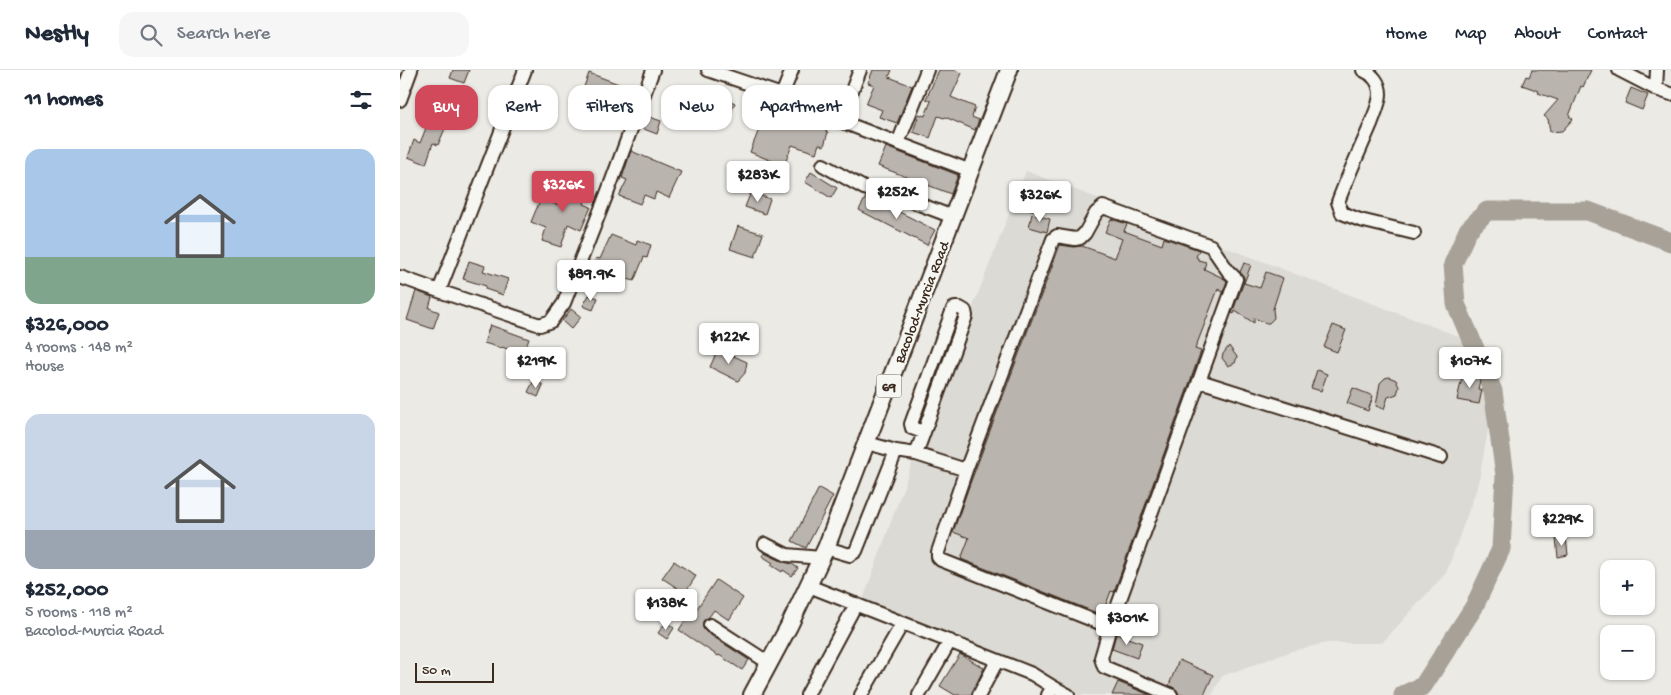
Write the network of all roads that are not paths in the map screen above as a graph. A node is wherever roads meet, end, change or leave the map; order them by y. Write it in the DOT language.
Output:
graph roads {
  1 [pos="411,70"];
  2 [pos="525,70"];
  3 [pos="654,70"];
  4 [pos="708,70"];
  5 [pos="792,70"];
  6 [pos="860,70"];
  7 [pos="927,70"];
  8 [pos="1009,70"];
  9 [pos="1363,70"];
  10 [pos="1618,70"];
  11 [pos="1657,70"];
  12 [pos="725,73"];
  13 [pos="756,85"];
  14 [pos="786,85"];
  15 [pos="854,85"];
  16 [pos="1656,89"];
  17 [pos="1671,94"];
  18 [pos="400,100"];
  19 [pos="859,128"];
  20 [pos="898,143"];
  21 [pos="823,165"];
  22 [pos="971,171"];
  23 [pos="953,217"];
  24 [pos="1414,233"];
  25 [pos="400,277"];
  26 [pos="438,291"];
  27 [pos="939,350"];
  28 [pos="952,355"];
  29 [pos="1200,381"];
  30 [pos="923,432"];
  31 [pos="867,443"];
  32 [pos="896,451"];
  33 [pos="916,454"];
  34 [pos="1441,457"];
  35 [pos="966,470"];
  36 [pos="765,544"];
  37 [pos="823,553"];
  38 [pos="808,586"];
  39 [pos="856,604"];
  40 [pos="902,624"];
  41 [pos="710,625"];
  42 [pos="1110,627"];
  43 [pos="950,641"];
  44 [pos="997,661"];
  45 [pos="769,663"];
  46 [pos="1050,691"];
  47 [pos="752,695"];
  48 [pos="807,695"];
  49 [pos="861,695"];
  50 [pos="919,695"];
  51 [pos="979,695"];
  52 [pos="1068,695"];
  53 [pos="1171,695"];
  1 -- 18 [label="street"];
  2 -- 26 [label="street"];
  3 -- 26 [label="street"];
  4 -- 12 [label="street"];
  5 -- 14 [label="street"];
  6 -- 15 [label="street"];
  7 -- 20 [label="street"];
  8 -- 22 [label="main road, Bacolod-Murcia Road / 69"];
  9 -- 24 [label="street"];
  10 -- 16 [label="street"];
  11 -- 16 [label="street"];
  12 -- 13 [label="street"];
  16 -- 17 [label="street"];
  19 -- 20 [label="street"];
  20 -- 22 [label="street"];
  21 -- 23 [label="street"];
  22 -- 23 [label="main road, Bacolod-Murcia Road / 69"];
  23 -- 31 [label="main road, Bacolod-Murcia Road / 69"];
  25 -- 26 [label="street"];
  27 -- 28 [label="street"];
  27 -- 28 [label="street"];
  27 -- 30 [label="street"];
  28 -- 30 [label="street"];
  29 -- 34 [label="street"];
  29 -- 35 [label="street"];
  29 -- 42 [label="street"];
  30 -- 33 [label="street"];
  31 -- 32 [label="street"];
  31 -- 37 [label="main road, Bacolod-Murcia Road / 69"];
  32 -- 33 [label="street"];
  32 -- 37 [label="street"];
  33 -- 35 [label="street"];
  35 -- 42 [label="street"];
  36 -- 37 [label="street"];
  37 -- 38 [label="main road, Bacolod-Murcia Road / 69"];
  38 -- 39 [label="street"];
  38 -- 45 [label="main road, Bacolod-Murcia Road / 69"];
  39 -- 40 [label="street"];
  39 -- 48 [label="street"];
  40 -- 43 [label="street"];
  40 -- 49 [label="street"];
  41 -- 45 [label="street"];
  42 -- 53 [label="street"];
  43 -- 44 [label="street"];
  43 -- 50 [label="street"];
  44 -- 46 [label="street"];
  44 -- 51 [label="street"];
  45 -- 47 [label="main road, Bacolod-Murcia Road / 69"];
  46 -- 52 [label="street"];
}
